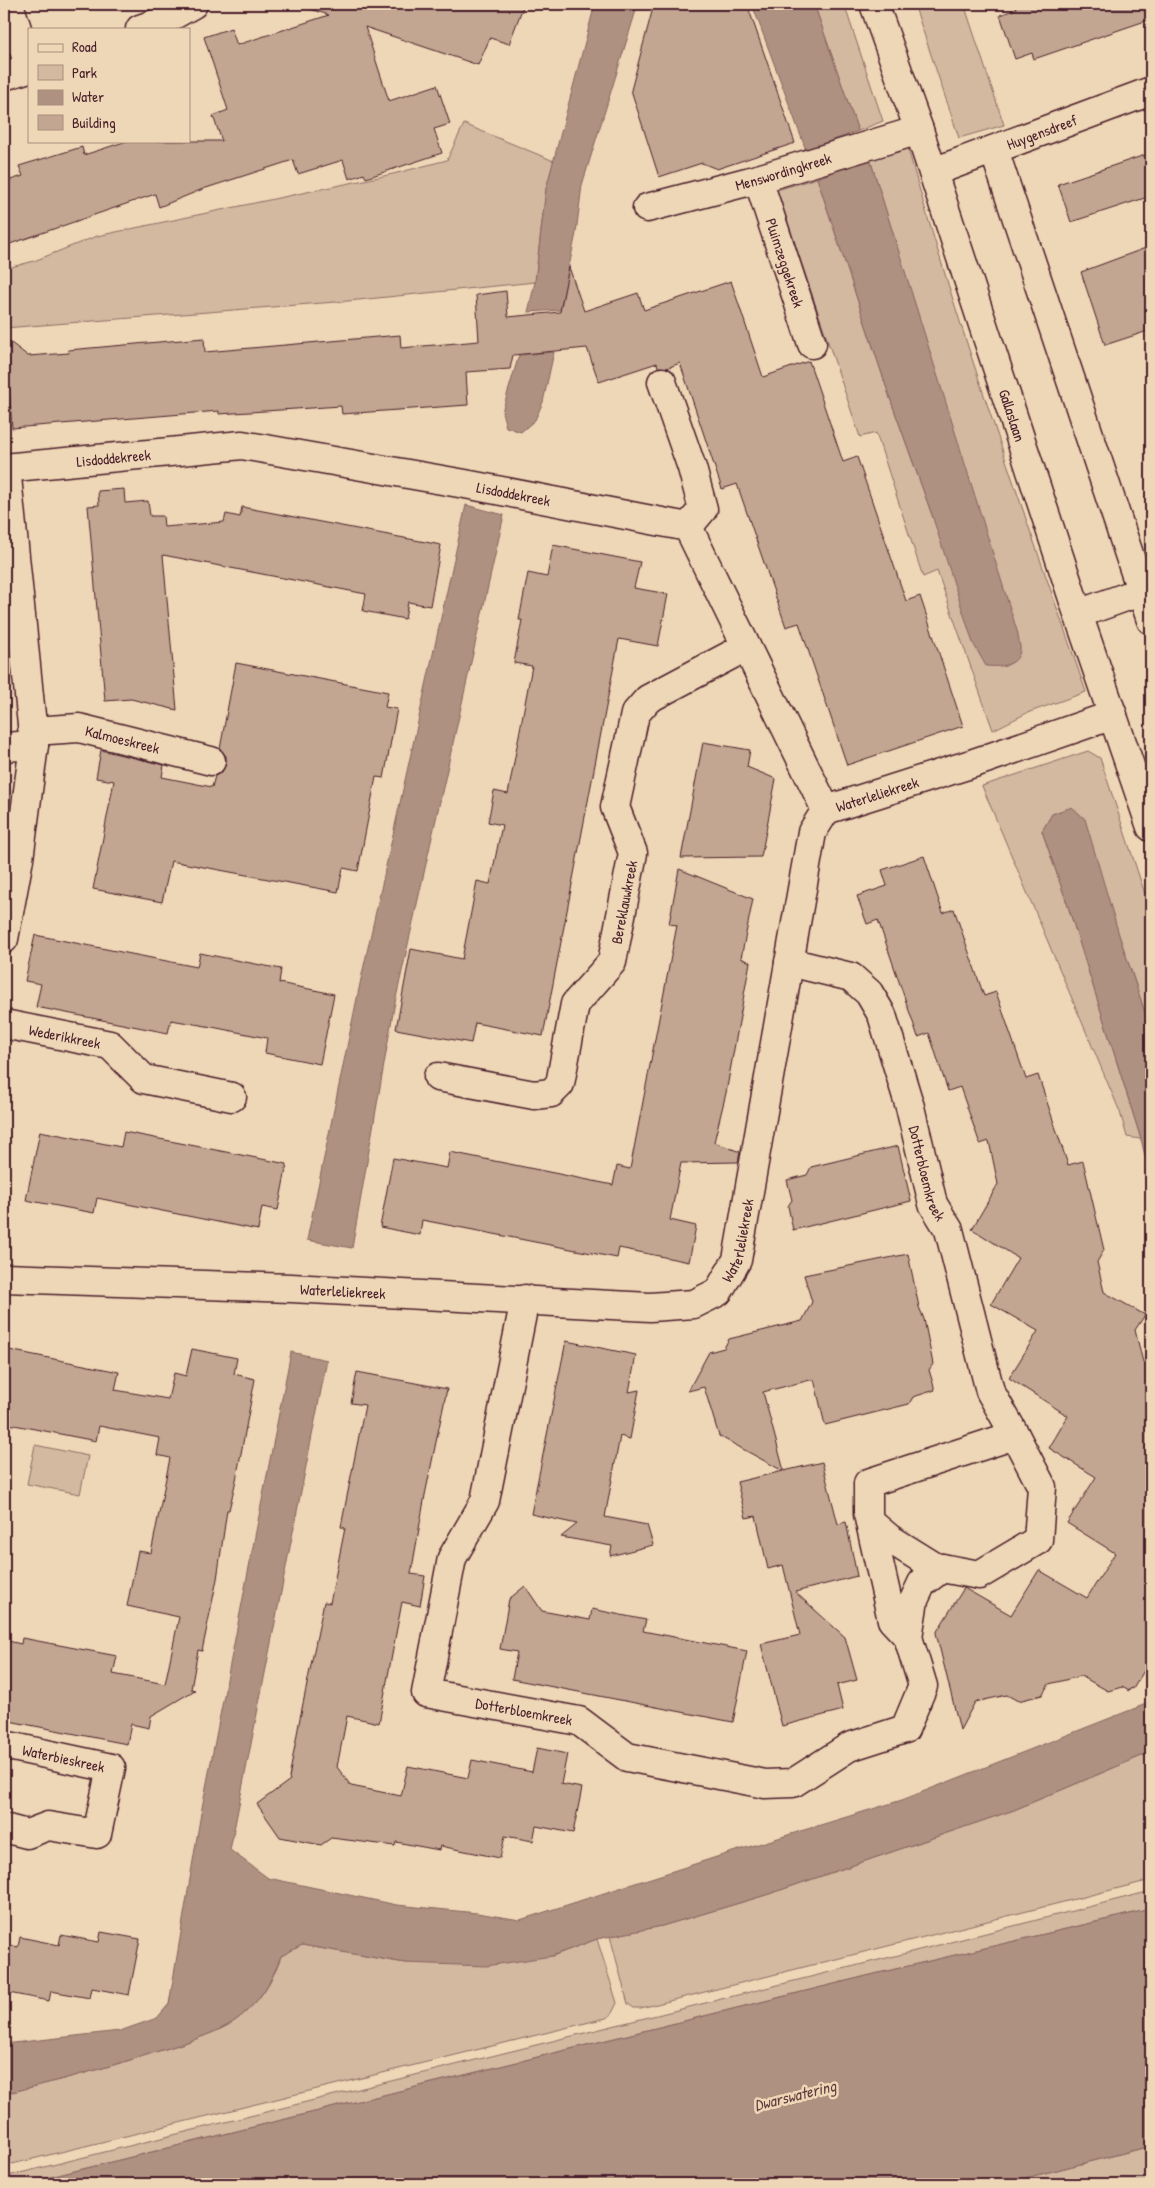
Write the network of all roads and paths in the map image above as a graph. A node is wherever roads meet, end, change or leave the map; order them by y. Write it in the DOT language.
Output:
graph roads {
  1 [pos="9,4"];
  2 [pos="193,4"];
  3 [pos="874,4"];
  4 [pos="143,28"];
  5 [pos="28,64"];
  6 [pos="28,67"];
  7 [pos="4,76"];
  8 [pos="1151,91"];
  9 [pos="919,130"];
  10 [pos="994,150"];
  11 [pos="933,172"];
  12 [pos="758,179"];
  13 [pos="647,208"];
  14 [pos="812,344"];
  15 [pos="662,382"];
  16 [pos="5,468"];
  17 [pos="688,528"];
  18 [pos="1146,590"];
  19 [pos="1078,614"];
  20 [pos="1151,620"];
  21 [pos="746,647"];
  22 [pos="1113,714"];
  23 [pos="34,738"];
  24 [pos="4,747"];
  25 [pos="211,761"];
  26 [pos="826,810"];
  27 [pos="1151,827"];
  28 [pos="4,939"];
  29 [pos="789,962"];
  30 [pos="4,1024"];
  31 [pos="438,1077"];
  32 [pos="232,1097"];
  33 [pos="4,1278"];
  34 [pos="525,1299"];
  35 [pos="1015,1435"];
  36 [pos="871,1523"];
  37 [pos="942,1568"];
  38 [pos="908,1637"];
  39 [pos="4,1745"];
  40 [pos="4,1828"];
  1 -- 5 [label="street"];
  2 -- 4 [label="street"];
  3 -- 9 [label="street, Gallaslaan"];
  6 -- 7 [label="street"];
  8 -- 10 [label="street, Huygensdreef"];
  9 -- 11 [label="street, Gallaslaan"];
  9 -- 12 [label="street, Menswordingkreek"];
  10 -- 11 [label="street, Huygensdreef"];
  10 -- 18 [label="street"];
  11 -- 19 [label="street, Gallaslaan"];
  12 -- 13 [label="street, Menswordingkreek"];
  12 -- 14 [label="street, Pluimzeggekreek"];
  15 -- 17 [label="street"];
  16 -- 17 [label="street, Lisdoddekreek"];
  16 -- 23 [label="street, Lisdoddekreek"];
  17 -- 21 [label="street"];
  18 -- 19 [label="street"];
  18 -- 20 [label="street"];
  19 -- 22 [label="street, Gallaslaan"];
  21 -- 26 [label="street"];
  21 -- 31 [label="street, Bereklauwkreek"];
  22 -- 26 [label="street, Waterleliekreek"];
  22 -- 27 [label="street, Gallaslaan"];
  23 -- 24 [label="street, Kalmoeskreek"];
  23 -- 25 [label="street, Kalmoeskreek"];
  23 -- 28 [label="street, Lisdoddekreek"];
  26 -- 29 [label="street, Waterleliekreek"];
  29 -- 34 [label="street, Waterleliekreek"];
  29 -- 35 [label="street, Dotterbloemkreek"];
  30 -- 32 [label="street, Wederikkreek"];
  33 -- 34 [label="street, Waterleliekreek"];
  34 -- 38 [label="street, Dotterbloemkreek"];
  35 -- 36 [label="street, Dotterbloemkreek"];
  35 -- 37 [label="street, Dotterbloemkreek"];
  36 -- 37 [label="street, Dotterbloemkreek"];
  36 -- 38 [label="street, Dotterbloemkreek"];
  37 -- 38 [label="street, Dotterbloemkreek"];
  39 -- 40 [label="street, Waterbieskreek"];
}
